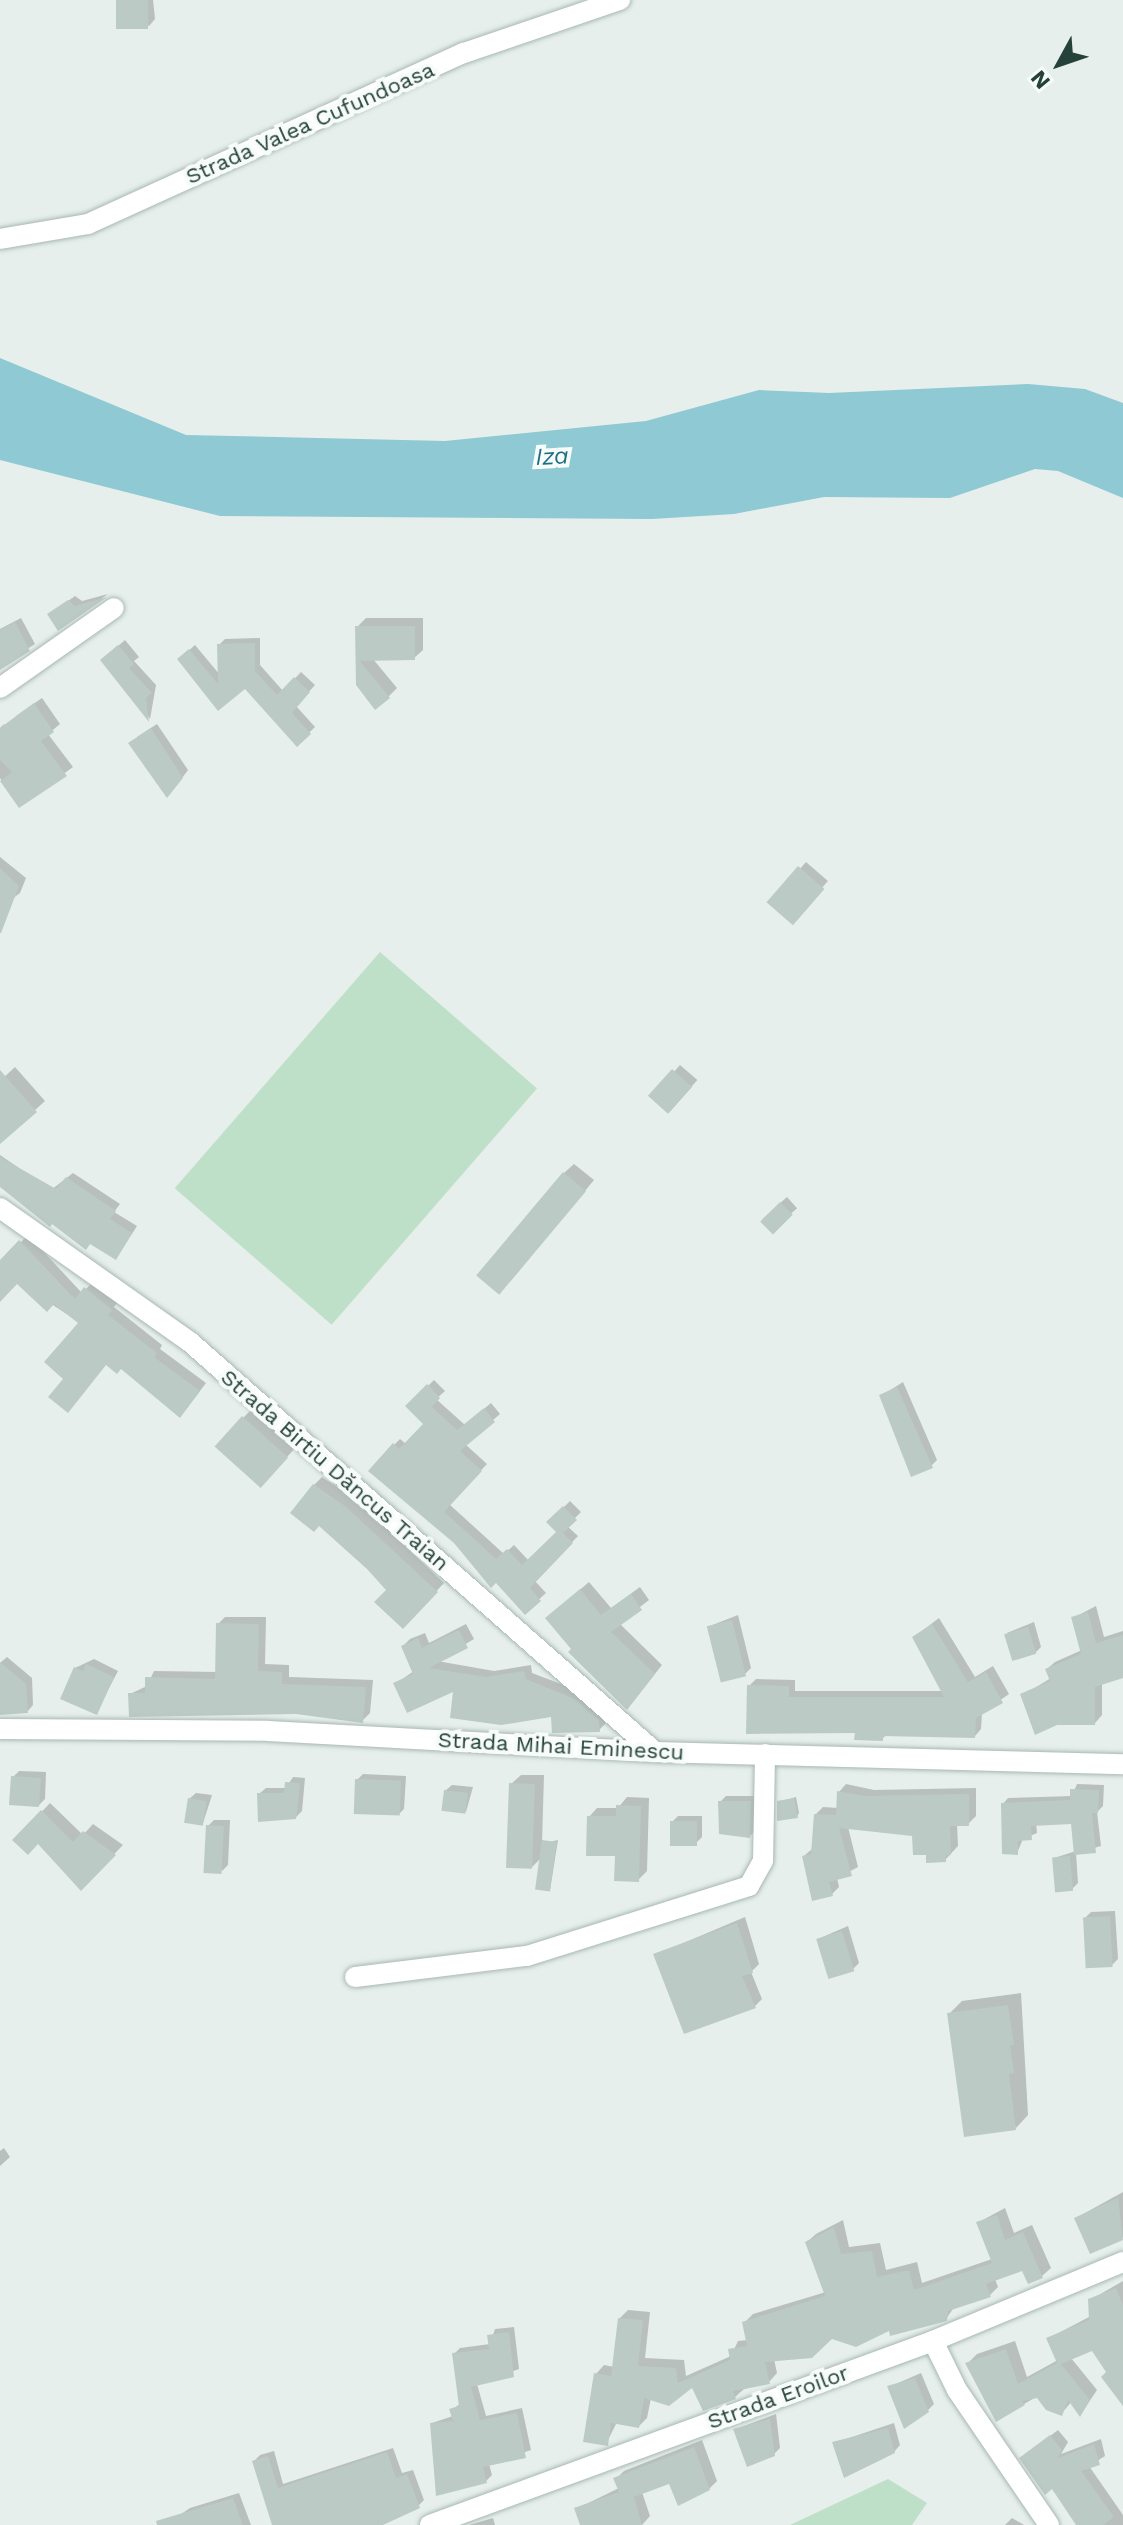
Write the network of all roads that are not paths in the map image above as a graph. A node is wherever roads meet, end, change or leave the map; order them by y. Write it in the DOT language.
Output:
graph roads {
  1 [pos="620,0"];
  2 [pos="0,239"];
  3 [pos="114,608"];
  4 [pos="0,688"];
  5 [pos="0,1208"];
  6 [pos="0,1729"];
  7 [pos="655,1752"];
  8 [pos="765,1754"];
  9 [pos="1123,1764"];
  10 [pos="355,1977"];
  11 [pos="1123,2262"];
  12 [pos="933,2341"];
  13 [pos="430,2525"];
  14 [pos="1049,2525"];
  1 -- 2 [label="street, Strada Valea Cufundoasa"];
  3 -- 4 [label="street"];
  5 -- 7 [label="street, Strada Birtiu Dăncus Traian"];
  6 -- 7 [label="street, Strada Mihai Eminescu"];
  7 -- 8 [label="street, Strada Mihai Eminescu"];
  8 -- 9 [label="street, Strada Mihai Eminescu"];
  8 -- 10 [label="street"];
  11 -- 12 [label="street, Strada Eroilor"];
  12 -- 13 [label="street, Strada Eroilor"];
  12 -- 14 [label="street"];
}
